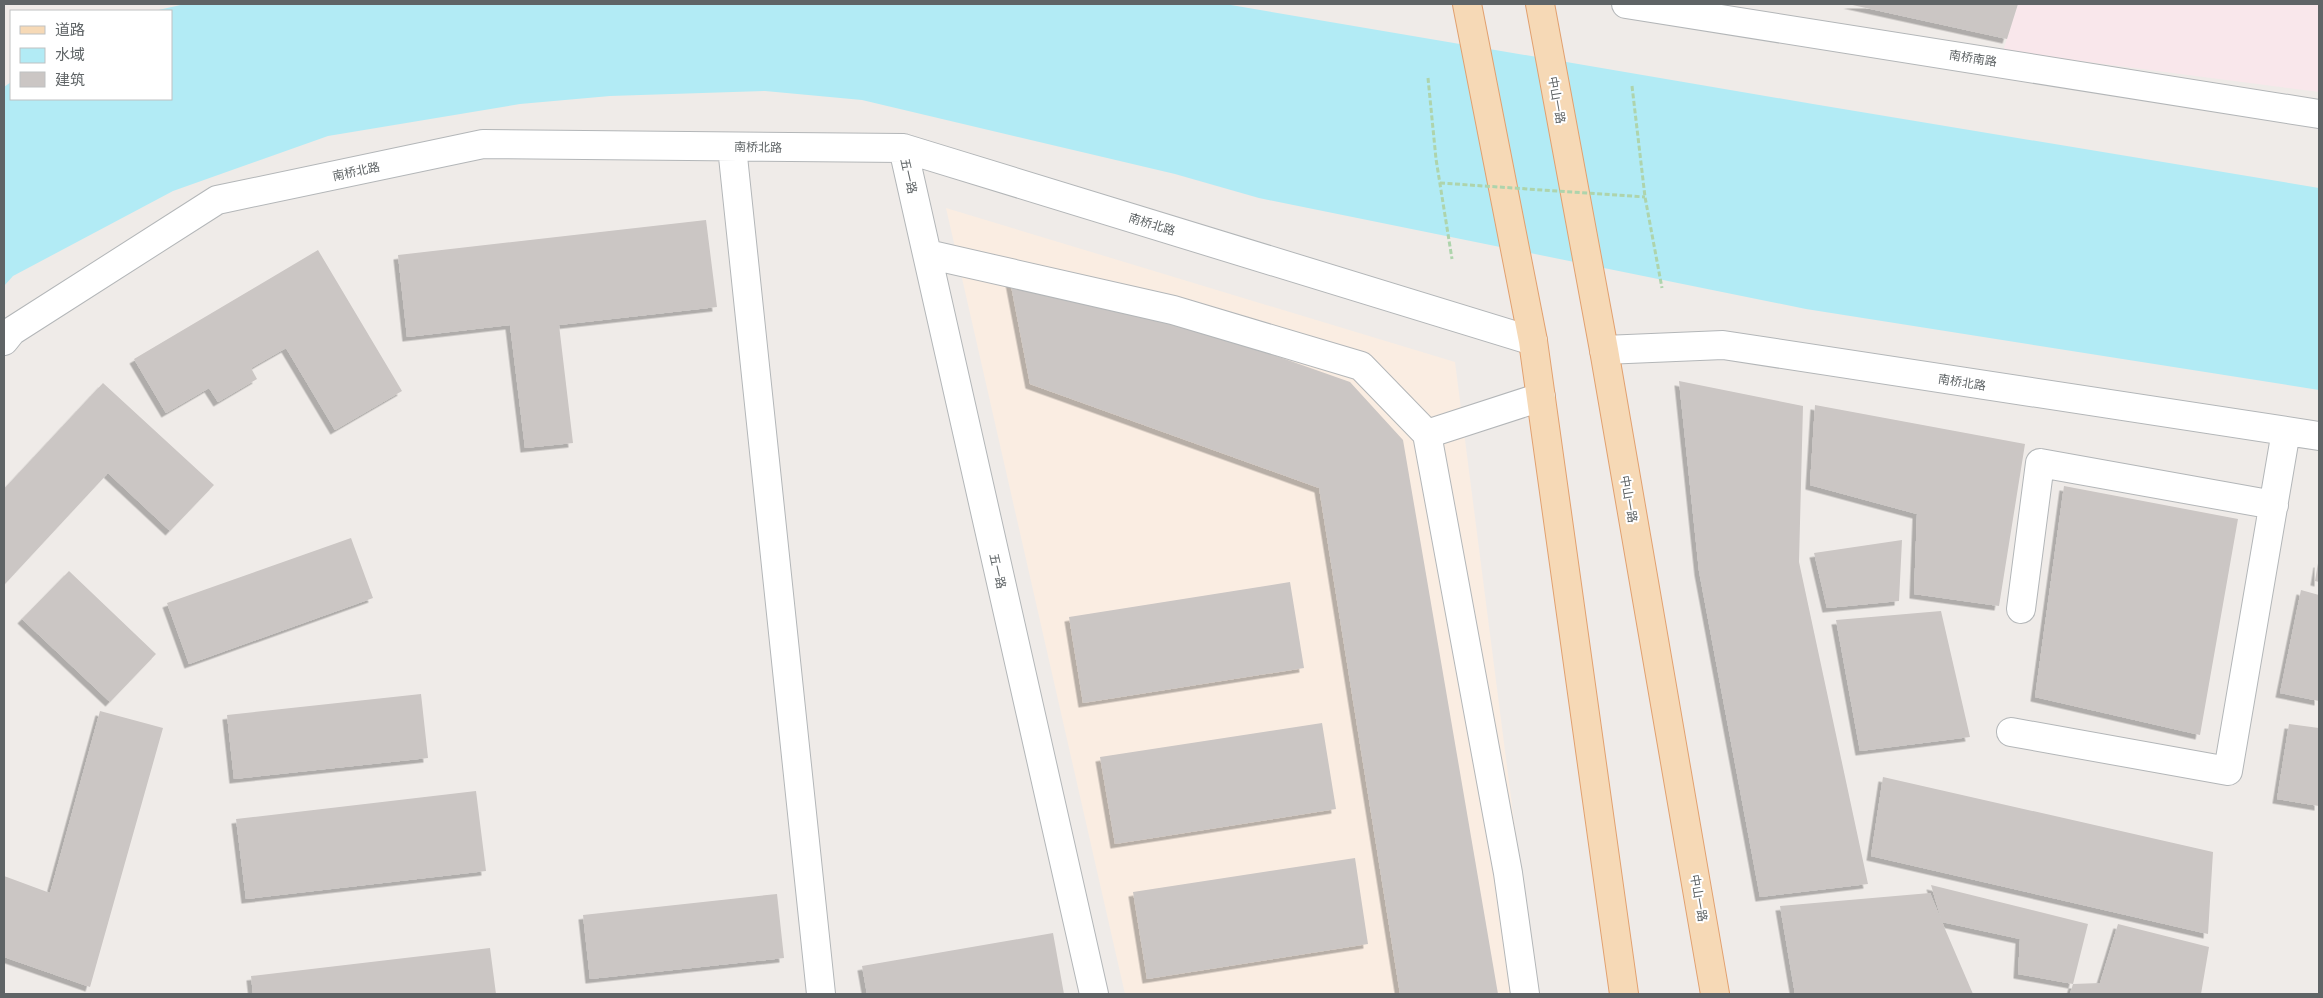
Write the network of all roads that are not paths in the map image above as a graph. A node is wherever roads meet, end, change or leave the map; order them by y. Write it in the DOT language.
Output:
graph roads {
  1 [pos="1467,4"];
  2 [pos="1540,4"];
  3 [pos="1626,4"];
  4 [pos="2319,114"];
  5 [pos="732,147"];
  6 [pos="903,148"];
  7 [pos="927,254"];
  8 [pos="4,341"];
  9 [pos="1533,341"];
  10 [pos="1604,350"];
  11 [pos="1541,397"];
  12 [pos="2286,431"];
  13 [pos="1427,434"];
  14 [pos="2319,436"];
  15 [pos="2274,505"];
  16 [pos="2021,609"];
  17 [pos="2011,732"];
  18 [pos="821,994"];
  19 [pos="1094,994"];
  20 [pos="1525,994"];
  21 [pos="1624,994"];
  22 [pos="1716,994"];
  1 -- 9 [label="main road"];
  2 -- 10 [label="main road, 中山一路"];
  3 -- 4 [label="street, 南桥南路"];
  5 -- 6 [label="street, 南桥北路"];
  5 -- 8 [label="street, 南桥北路"];
  5 -- 18 [label="street"];
  6 -- 7 [label="street, 五一路"];
  6 -- 9 [label="street, 南桥北路"];
  7 -- 13 [label="street"];
  7 -- 19 [label="street, 五一路"];
  9 -- 11 [label="main road"];
  10 -- 12 [label="street, 南桥北路"];
  10 -- 22 [label="main road, 中山一路"];
  11 -- 13 [label="street"];
  11 -- 21 [label="main road"];
  12 -- 14 [label="street, 南桥北路"];
  12 -- 15 [label="street"];
  13 -- 20 [label="street"];
  15 -- 16 [label="street"];
  15 -- 17 [label="street"];
}
